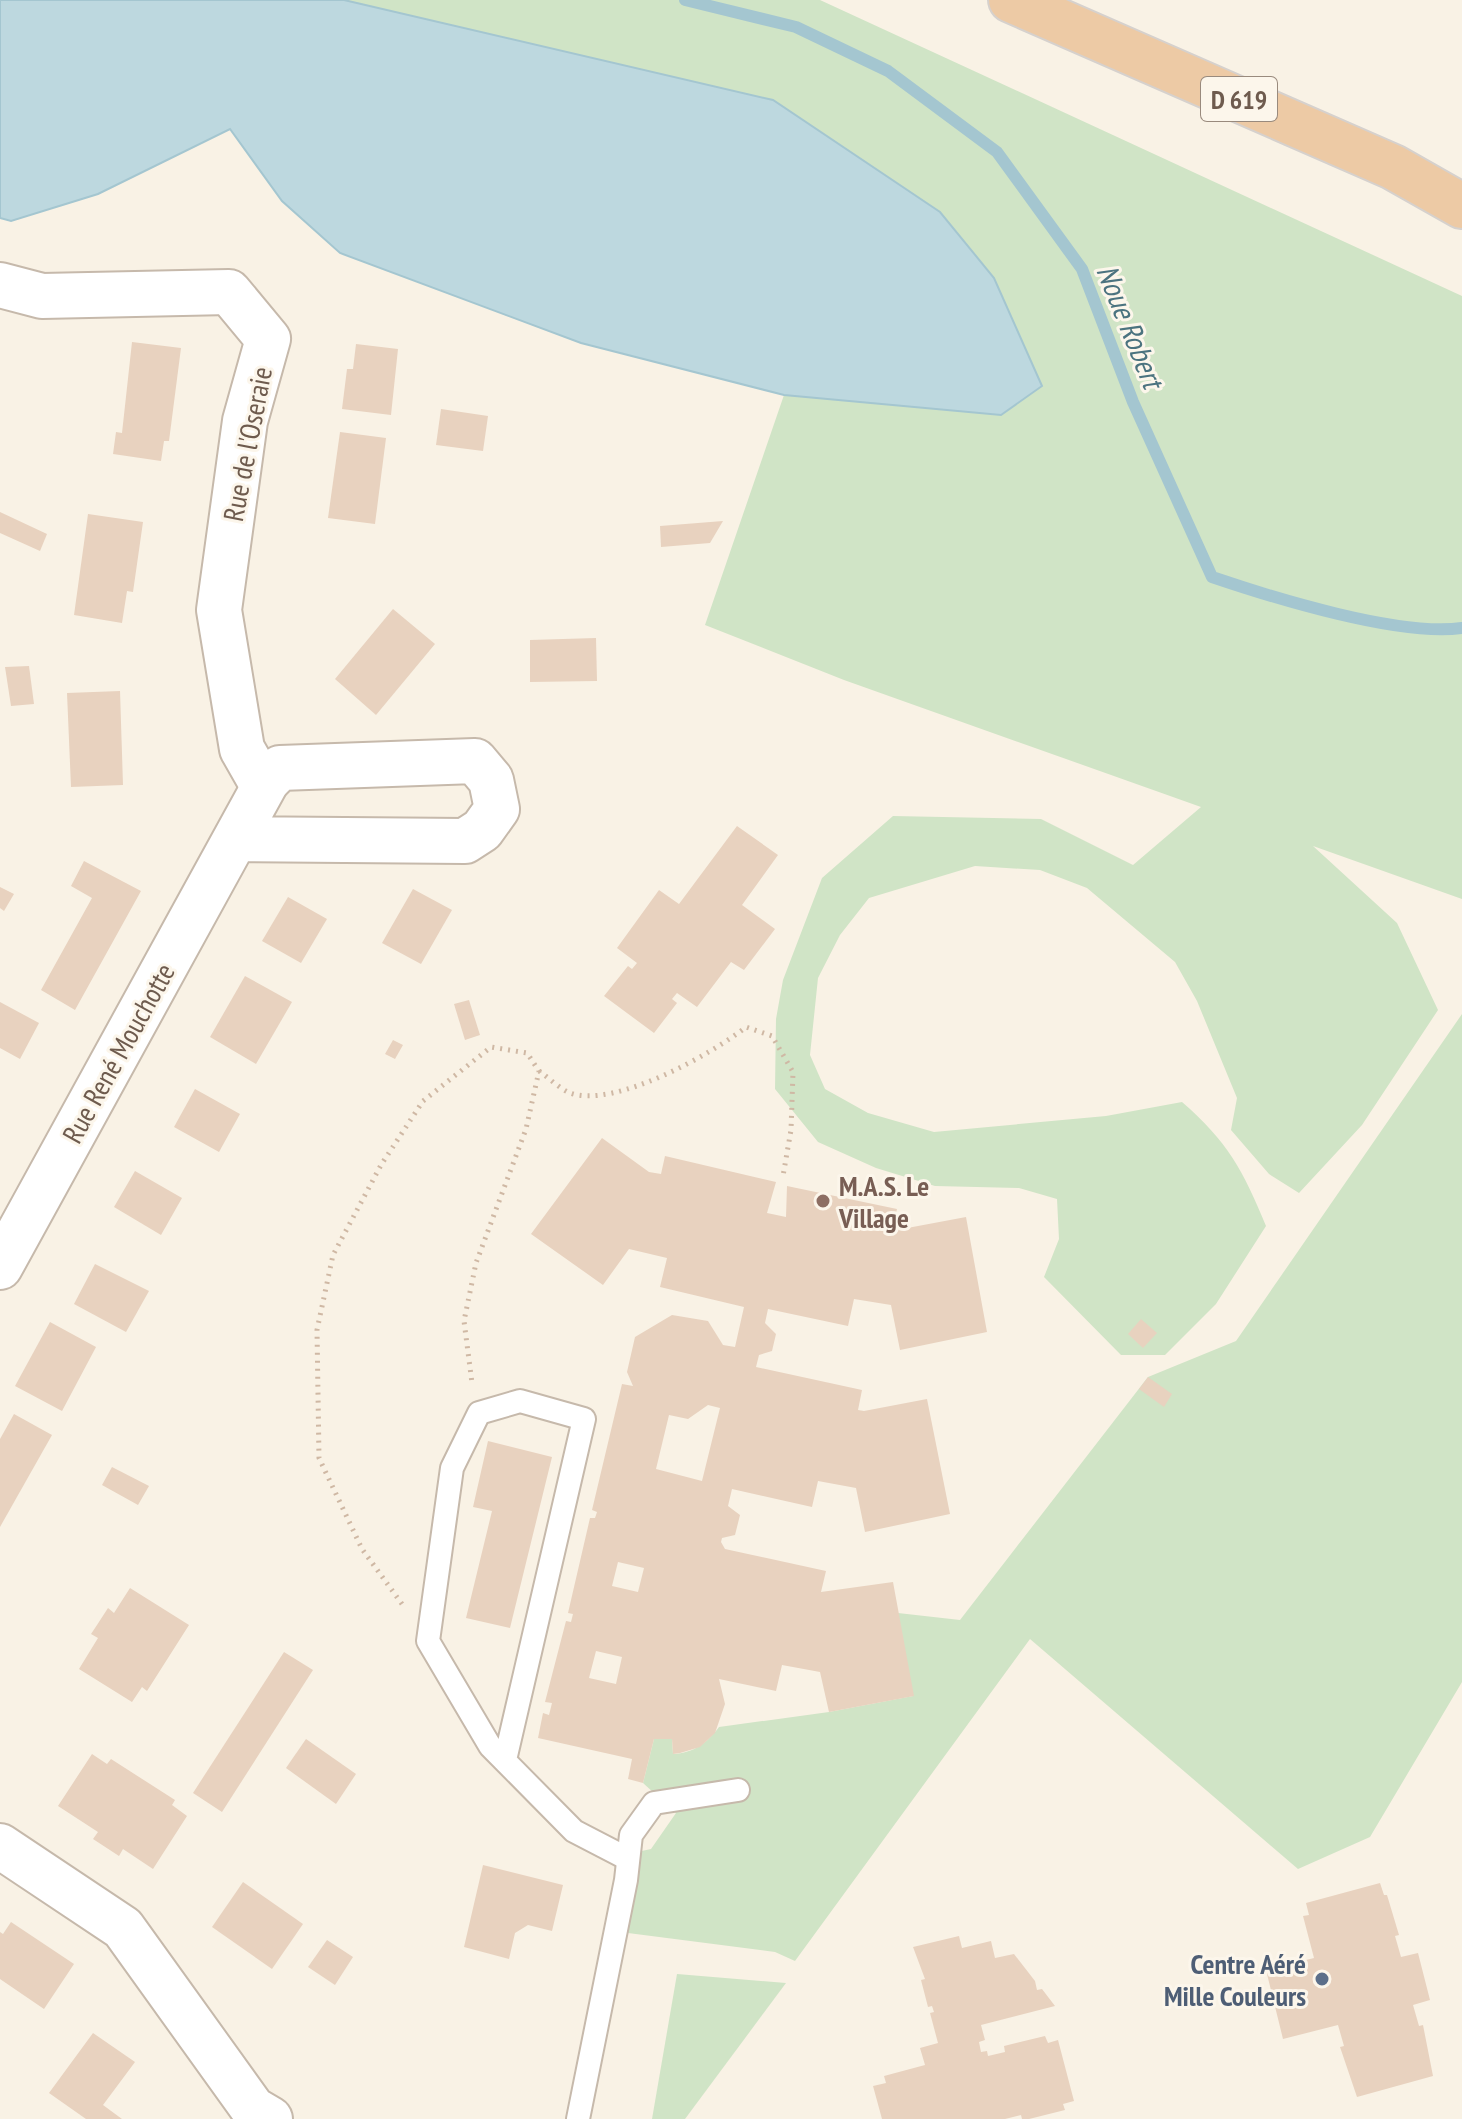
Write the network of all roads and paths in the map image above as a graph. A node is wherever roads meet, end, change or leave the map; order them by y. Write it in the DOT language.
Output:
graph roads {
  1 [pos="1011,0"];
  2 [pos="1462,206"];
  3 [pos="0,285"];
  4 [pos="267,781"];
  5 [pos="236,839"];
  6 [pos="539,1071"];
  7 [pos="783,1176"];
  8 [pos="0,1267"];
  9 [pos="479,1413"];
  10 [pos="428,1641"];
  11 [pos="505,1760"];
  12 [pos="738,1790"];
  13 [pos="0,1846"];
  14 [pos="628,1859"];
  15 [pos="270,2119"];
  16 [pos="578,2119"];
  1 -- 2 [label="highway, D 619"];
  3 -- 4 [label="street, Rue de l'Oseraie"];
  4 -- 5 [label="street, Rue René Mouchotte"];
  4 -- 5 [label="street"];
  5 -- 8 [label="street, Rue René Mouchotte"];
  6 -- 7 [label="path"];
  6 -- 9 [label="path"];
  6 -- 10 [label="path"];
  9 -- 10 [label="lane"];
  9 -- 11 [label="lane"];
  10 -- 11 [label="lane"];
  11 -- 14 [label="lane"];
  12 -- 14 [label="lane"];
  13 -- 15 [label="street"];
  14 -- 16 [label="lane"];
}
